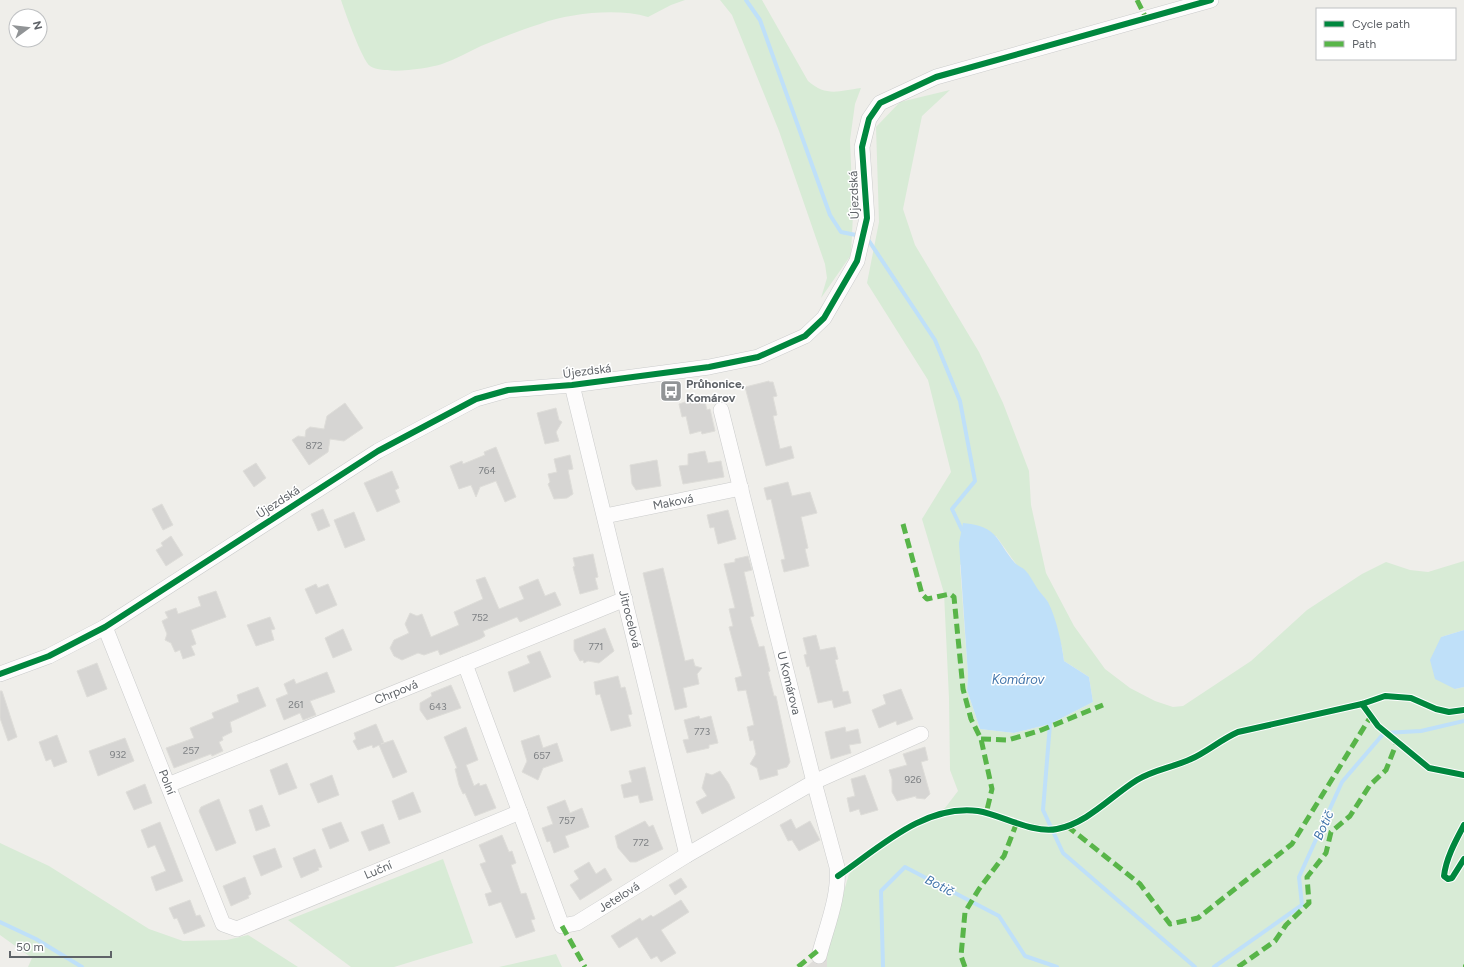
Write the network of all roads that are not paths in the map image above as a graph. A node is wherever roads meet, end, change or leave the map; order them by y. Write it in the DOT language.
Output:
graph roads {
  1 [pos="1211,0"];
  2 [pos="572,384"];
  3 [pos="721,410"];
  4 [pos="740,488"];
  5 [pos="605,516"];
  6 [pos="625,599"];
  7 [pos="105,627"];
  8 [pos="465,664"];
  9 [pos="0,674"];
  10 [pos="921,734"];
  11 [pos="814,782"];
  12 [pos="168,785"];
  13 [pos="520,812"];
  14 [pos="687,855"];
  15 [pos="237,929"];
  16 [pos="819,956"];
  1 -- 2 [label="street, Újezdská"];
  2 -- 5 [label="street, Jitrocelová"];
  2 -- 7 [label="street, Újezdská"];
  3 -- 4 [label="street, U Komárova"];
  4 -- 5 [label="street, Maková"];
  4 -- 11 [label="street, U Komárova"];
  5 -- 6 [label="street, Jitrocelová"];
  6 -- 8 [label="street, Chrpová"];
  6 -- 14 [label="street, Jitrocelová"];
  7 -- 9 [label="street, Újezdská"];
  7 -- 12 [label="street, Polní"];
  8 -- 12 [label="street, Chrpová"];
  8 -- 13 [label="street, Jetelová"];
  10 -- 11 [label="street, Jetelová"];
  11 -- 14 [label="street, Jetelová"];
  11 -- 16 [label="street, U Komárova"];
  12 -- 15 [label="street, Polní"];
  13 -- 14 [label="street, Jetelová"];
  13 -- 15 [label="street, Luční"];
}
